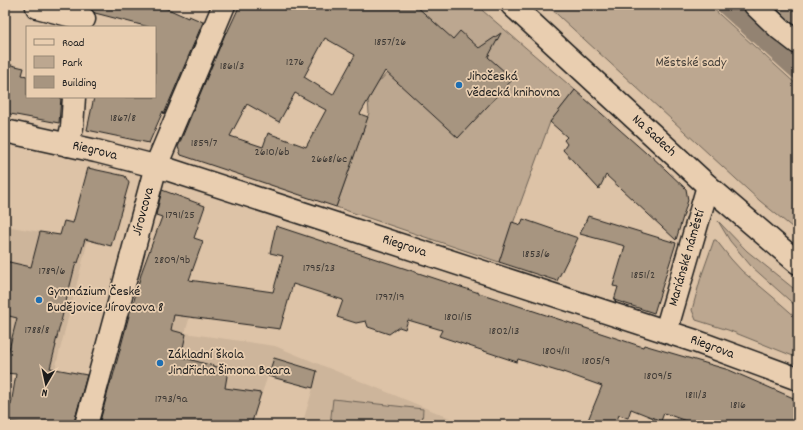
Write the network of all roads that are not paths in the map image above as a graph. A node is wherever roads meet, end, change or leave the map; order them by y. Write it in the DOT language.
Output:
graph roads {
  1 [pos="38,5"];
  2 [pos="224,5"];
  3 [pos="512,5"];
  4 [pos="755,5"];
  5 [pos="84,17"];
  6 [pos="798,43"];
  7 [pos="74,98"];
  8 [pos="5,131"];
  9 [pos="68,145"];
  10 [pos="156,166"];
  11 [pos="708,186"];
  12 [pos="798,263"];
  13 [pos="666,331"];
  14 [pos="798,379"];
  15 [pos="86,425"];
  1 -- 5 [label="street"];
  2 -- 10 [label="street, Jírovcova"];
  3 -- 11 [label="street, Na Sadech"];
  4 -- 6 [label="street"];
  7 -- 9 [label="street"];
  8 -- 9 [label="street, Riegrova"];
  9 -- 10 [label="street, Riegrova"];
  10 -- 13 [label="street, Riegrova"];
  10 -- 15 [label="street, Jírovcova"];
  11 -- 12 [label="street, Na Sadech"];
  11 -- 13 [label="street, Mariánské náměstí"];
  13 -- 14 [label="street, Riegrova"];
}
